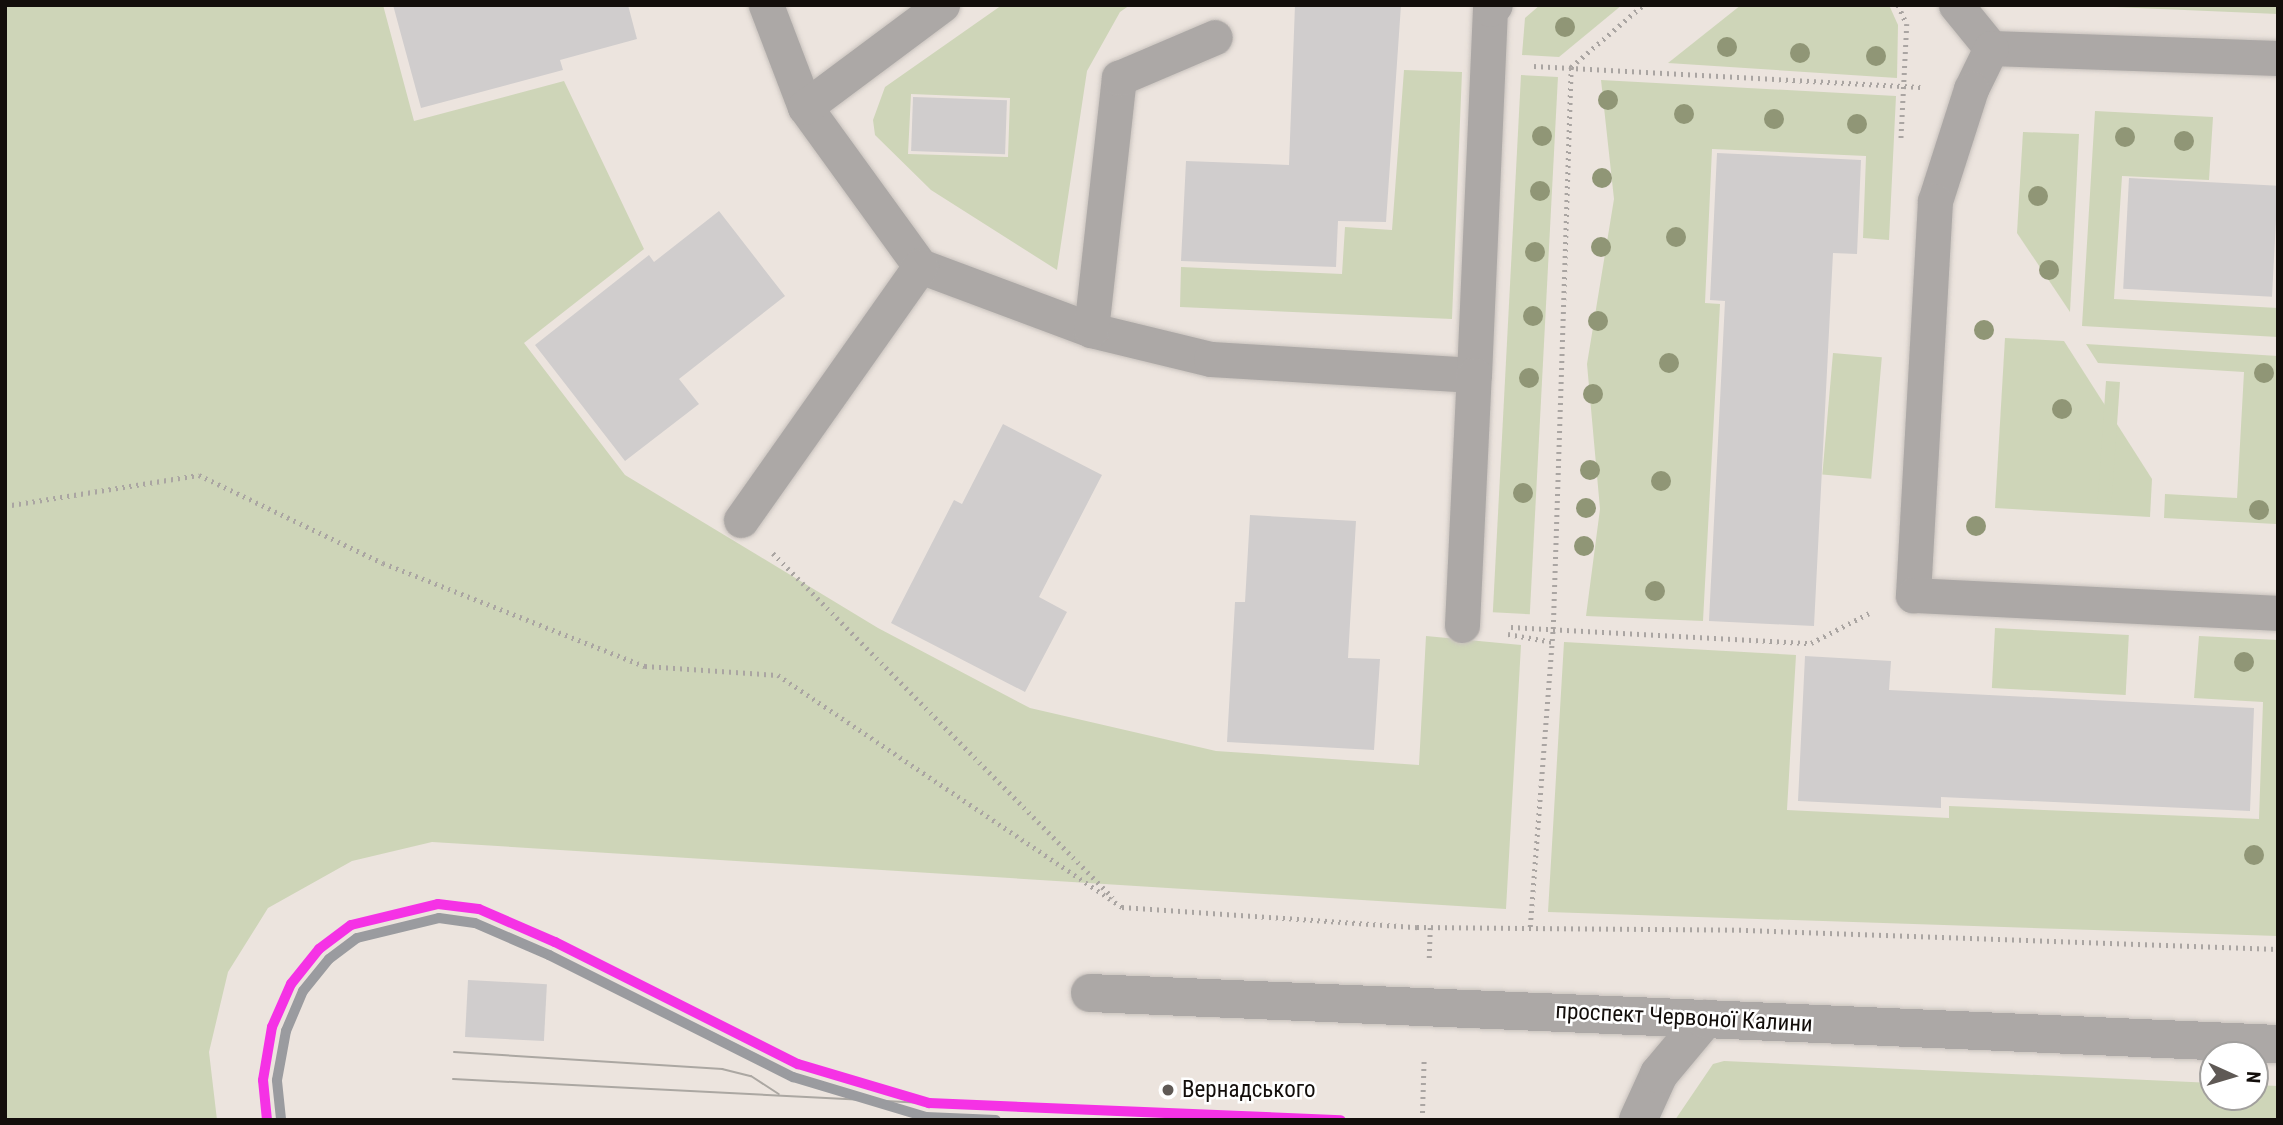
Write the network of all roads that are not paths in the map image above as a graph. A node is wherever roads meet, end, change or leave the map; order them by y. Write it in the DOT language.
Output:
graph roads {
  1 [pos="766,5"];
  2 [pos="942,5"];
  3 [pos="1495,5"];
  4 [pos="1956,5"];
  5 [pos="1216,37"];
  6 [pos="1991,48"];
  7 [pos="2278,58"];
  8 [pos="805,107"];
  9 [pos="920,266"];
  10 [pos="1091,330"];
  11 [pos="1474,374"];
  12 [pos="741,520"];
  13 [pos="2278,613"];
  14 [pos="1462,625"];
  15 [pos="1090,993"];
  16 [pos="1705,1019"];
  17 [pos="2278,1044"];
  18 [pos="1638,1120"];
  1 -- 8 [label="lane"];
  2 -- 8 [label="lane"];
  3 -- 11 [label="lane"];
  4 -- 6 [label="lane"];
  5 -- 10 [label="lane"];
  6 -- 7 [label="lane"];
  6 -- 13 [label="lane"];
  8 -- 9 [label="lane"];
  9 -- 10 [label="lane"];
  9 -- 12 [label="lane"];
  10 -- 11 [label="lane"];
  11 -- 14 [label="lane"];
  15 -- 16 [label="street, проспект Червоної Калини"];
  16 -- 17 [label="street, проспект Червоної Калини"];
  16 -- 18 [label="street"];
}
